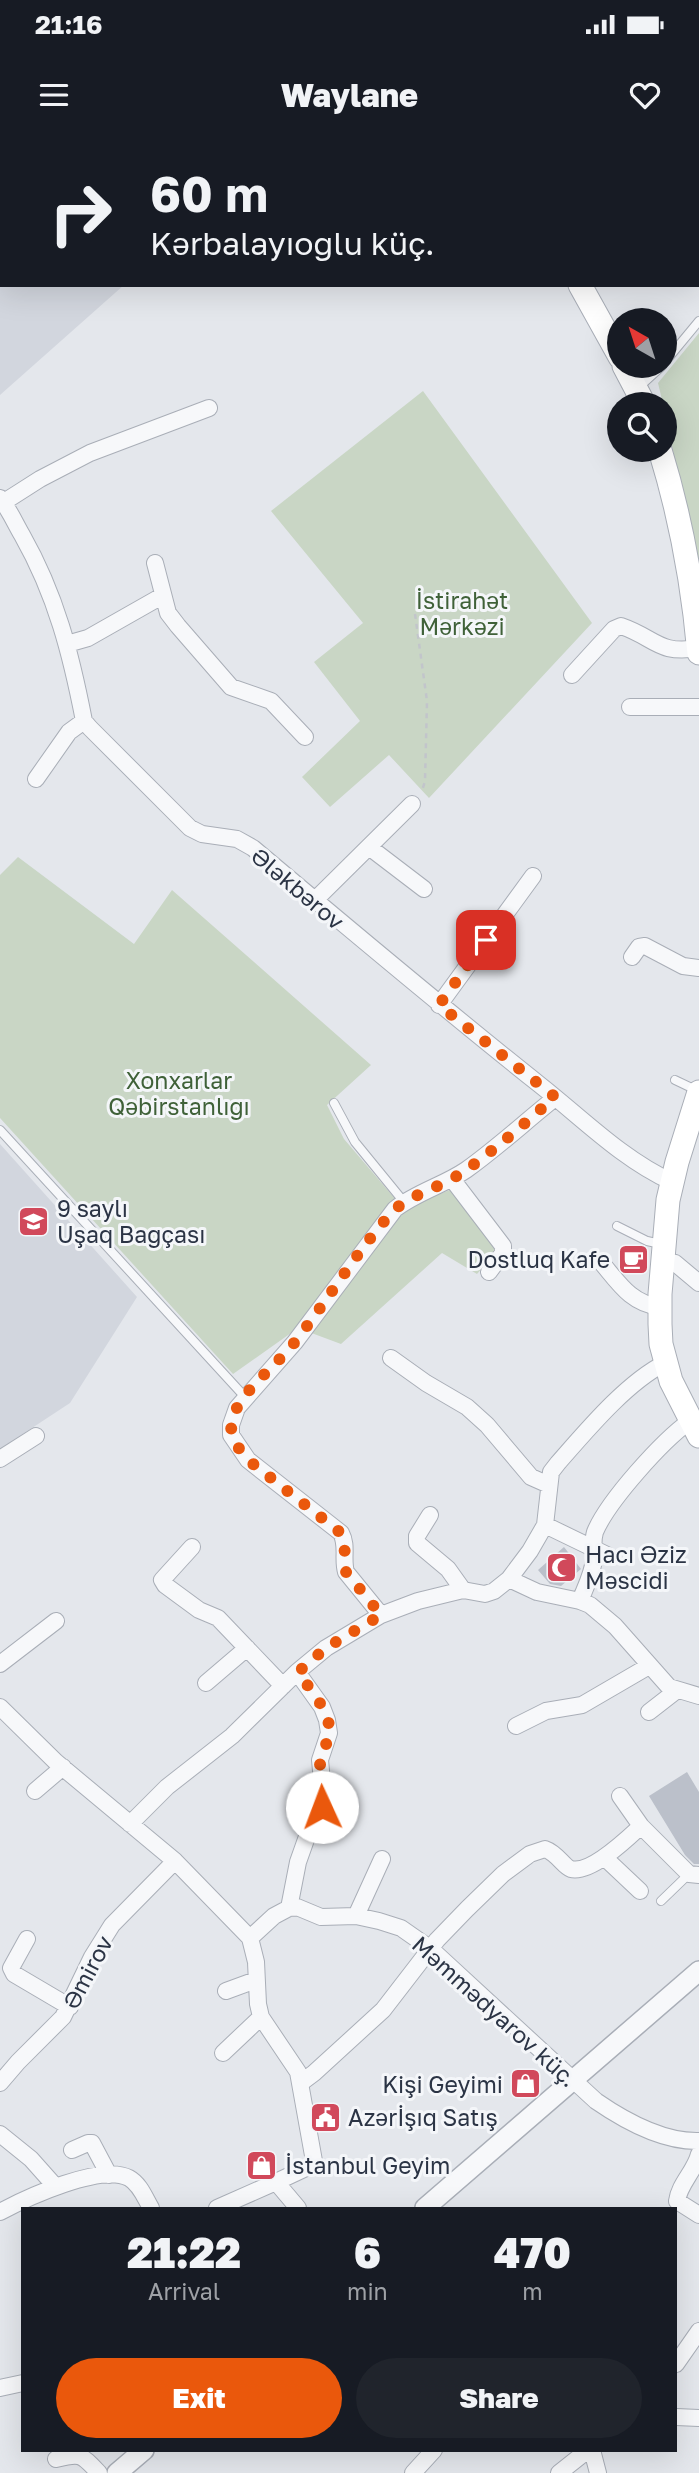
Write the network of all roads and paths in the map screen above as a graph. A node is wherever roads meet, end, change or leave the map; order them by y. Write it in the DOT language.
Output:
graph roads {
  1 [pos="581,287"];
  2 [pos="699,321"];
  3 [pos="607,334"];
  4 [pos="677,347"];
  5 [pos="209,408"];
  6 [pos="664,462"];
  7 [pos="2,500"];
  8 [pos="155,563"];
  9 [pos="162,596"];
  10 [pos="415,614"];
  11 [pos="66,644"];
  12 [pos="699,650"];
  13 [pos="572,675"];
  14 [pos="630,707"];
  15 [pos="699,707"];
  16 [pos="84,721"];
  17 [pos="305,737"];
  18 [pos="36,779"];
  19 [pos="412,804"];
  20 [pos="369,847"];
  21 [pos="534,876"];
  22 [pos="424,889"];
  23 [pos="314,900"];
  24 [pos="632,957"];
  25 [pos="699,968"];
  26 [pos="439,1005"];
  27 [pos="675,1080"];
  28 [pos="699,1092"];
  29 [pos="555,1097"];
  30 [pos="334,1103"];
  31 [pos="0,1130"];
  32 [pos="453,1179"];
  33 [pos="672,1182"];
  34 [pos="404,1202"];
  35 [pos="617,1226"];
  36 [pos="663,1253"];
  37 [pos="601,1262"];
  38 [pos="489,1272"];
  39 [pos="698,1279"];
  40 [pos="660,1307"];
  41 [pos="391,1358"];
  42 [pos="665,1363"];
  43 [pos="245,1397"];
  44 [pos="697,1432"];
  45 [pos="36,1436"];
  46 [pos="0,1459"];
  47 [pos="549,1485"];
  48 [pos="430,1515"];
  49 [pos="545,1525"];
  50 [pos="191,1547"];
  51 [pos="593,1548"];
  52 [pos="609,1556"];
  53 [pos="509,1578"];
  54 [pos="463,1590"];
  55 [pos="580,1601"];
  56 [pos="381,1615"];
  57 [pos="56,1621"];
  58 [pos="247,1648"];
  59 [pos="0,1664"];
  60 [pos="649,1666"];
  61 [pos="298,1672"];
  62 [pos="206,1683"];
  63 [pos="283,1686"];
  64 [pos="676,1691"];
  65 [pos="699,1696"];
  66 [pos="0,1707"];
  67 [pos="649,1712"];
  68 [pos="516,1726"];
  69 [pos="63,1768"];
  70 [pos="35,1791"];
  71 [pos="620,1796"];
  72 [pos="130,1824"];
  73 [pos="641,1826"];
  74 [pos="605,1857"];
  75 [pos="382,1858"];
  76 [pos="175,1861"];
  77 [pos="694,1875"];
  78 [pos="640,1891"];
  79 [pos="661,1902"];
  80 [pos="289,1908"];
  81 [pos="356,1916"];
  82 [pos="250,1938"];
  83 [pos="27,1939"];
  84 [pos="431,1949"];
  85 [pos="699,1971"];
  86 [pos="256,1980"];
  87 [pos="226,1991"];
  88 [pos="70,2007"];
  89 [pos="261,2017"];
  90 [pos="223,2053"];
  91 [pos="572,2081"];
  92 [pos="302,2082"];
  93 [pos="0,2083"];
  94 [pos="0,2134"];
  95 [pos="699,2141"];
  96 [pos="72,2150"];
  97 [pos="699,2154"];
  98 [pos="110,2175"];
  99 [pos="276,2182"];
  100 [pos="55,2186"];
  101 [pos="150,2207"];
  102 [pos="218,2207"];
  103 [pos="297,2207"];
  104 [pos="426,2207"];
  105 [pos="0,2212"];
  106 [pos="699,2215"];
  107 [pos="699,2331"];
  108 [pos="678,2357"];
  109 [pos="21,2383"];
  110 [pos="0,2388"];
  111 [pos="677,2417"];
  112 [pos="699,2418"];
  113 [pos="142,2452"];
  114 [pos="432,2452"];
  115 [pos="587,2452"];
  116 [pos="591,2452"];
  117 [pos="56,2459"];
  118 [pos="120,2472"];
  119 [pos="99,2473"];
  120 [pos="413,2473"];
  121 [pos="559,2473"];
  122 [pos="598,2473"];
  1 -- 3 [label="main road"];
  2 -- 4 [label="lane"];
  5 -- 7 [label="street"];
  6 -- 12 [label="main road"];
  7 -- 11 [label="street"];
  8 -- 9 [label="street"];
  9 -- 11 [label="street"];
  9 -- 17 [label="street"];
  10 -- 19 [label="path"];
  11 -- 16 [label="street"];
  12 -- 13 [label="street"];
  14 -- 15 [label="street"];
  16 -- 18 [label="street"];
  16 -- 23 [label="street, Ələkbərov"];
  19 -- 20 [label="street"];
  20 -- 22 [label="street"];
  20 -- 23 [label="street"];
  21 -- 26 [label="street"];
  23 -- 26 [label="street, Ələkbərov"];
  24 -- 25 [label="street"];
  26 -- 29 [label="street, Ələkbərov"];
  27 -- 28 [label="lane"];
  28 -- 33 [label="main road"];
  29 -- 32 [label="street"];
  29 -- 33 [label="street, Ələkbərov"];
  30 -- 34 [label="lane"];
  31 -- 43 [label="lane"];
  32 -- 34 [label="street"];
  32 -- 38 [label="street"];
  33 -- 36 [label="main road"];
  34 -- 43 [label="street"];
  35 -- 36 [label="lane"];
  36 -- 39 [label="street"];
  36 -- 40 [label="main road"];
  37 -- 40 [label="street"];
  40 -- 42 [label="main road"];
  41 -- 47 [label="street"];
  42 -- 44 [label="main road"];
  42 -- 47 [label="street"];
  43 -- 56 [label="street"];
  44 -- 51 [label="street"];
  45 -- 46 [label="street"];
  47 -- 49 [label="street"];
  48 -- 54 [label="street"];
  49 -- 51 [label="street"];
  49 -- 53 [label="street"];
  50 -- 58 [label="street"];
  51 -- 52 [label="street"];
  51 -- 55 [label="street"];
  53 -- 54 [label="street"];
  53 -- 55 [label="street"];
  54 -- 56 [label="street"];
  55 -- 60 [label="street"];
  56 -- 61 [label="street"];
  57 -- 59 [label="street"];
  58 -- 62 [label="street"];
  58 -- 63 [label="street"];
  60 -- 64 [label="street"];
  60 -- 68 [label="street"];
  61 -- 63 [label="street"];
  61 -- 80 [label="street"];
  63 -- 72 [label="street"];
  64 -- 65 [label="street"];
  64 -- 67 [label="street"];
  66 -- 69 [label="street"];
  69 -- 70 [label="street"];
  69 -- 72 [label="street"];
  71 -- 73 [label="street"];
  72 -- 76 [label="street"];
  73 -- 74 [label="street"];
  73 -- 77 [label="street"];
  74 -- 78 [label="street"];
  74 -- 84 [label="street"];
  75 -- 81 [label="street"];
  76 -- 82 [label="street"];
  76 -- 88 [label="street, Əmirov"];
  77 -- 79 [label="lane"];
  80 -- 81 [label="street, Məmmədyarov küç."];
  80 -- 82 [label="street"];
  81 -- 84 [label="street, Məmmədyarov küç."];
  82 -- 86 [label="street"];
  83 -- 88 [label="street"];
  84 -- 91 [label="street, Məmmədyarov küç."];
  84 -- 92 [label="street"];
  85 -- 91 [label="street"];
  86 -- 87 [label="street"];
  86 -- 89 [label="street"];
  88 -- 93 [label="street, Əmirov"];
  89 -- 90 [label="street"];
  89 -- 92 [label="street"];
  91 -- 95 [label="street, Məmmədyarov küç."];
  91 -- 104 [label="street"];
  92 -- 99 [label="street"];
  94 -- 100 [label="street"];
  96 -- 98 [label="street"];
  97 -- 106 [label="street"];
  98 -- 100 [label="street"];
  98 -- 101 [label="street"];
  99 -- 102 [label="street"];
  99 -- 103 [label="street"];
  100 -- 105 [label="street"];
  107 -- 108 [label="street"];
  109 -- 110 [label="street"];
  111 -- 112 [label="street"];
  113 -- 118 [label="street"];
  114 -- 120 [label="street"];
  115 -- 121 [label="street"];
  116 -- 122 [label="street"];
  117 -- 119 [label="street"];
}
